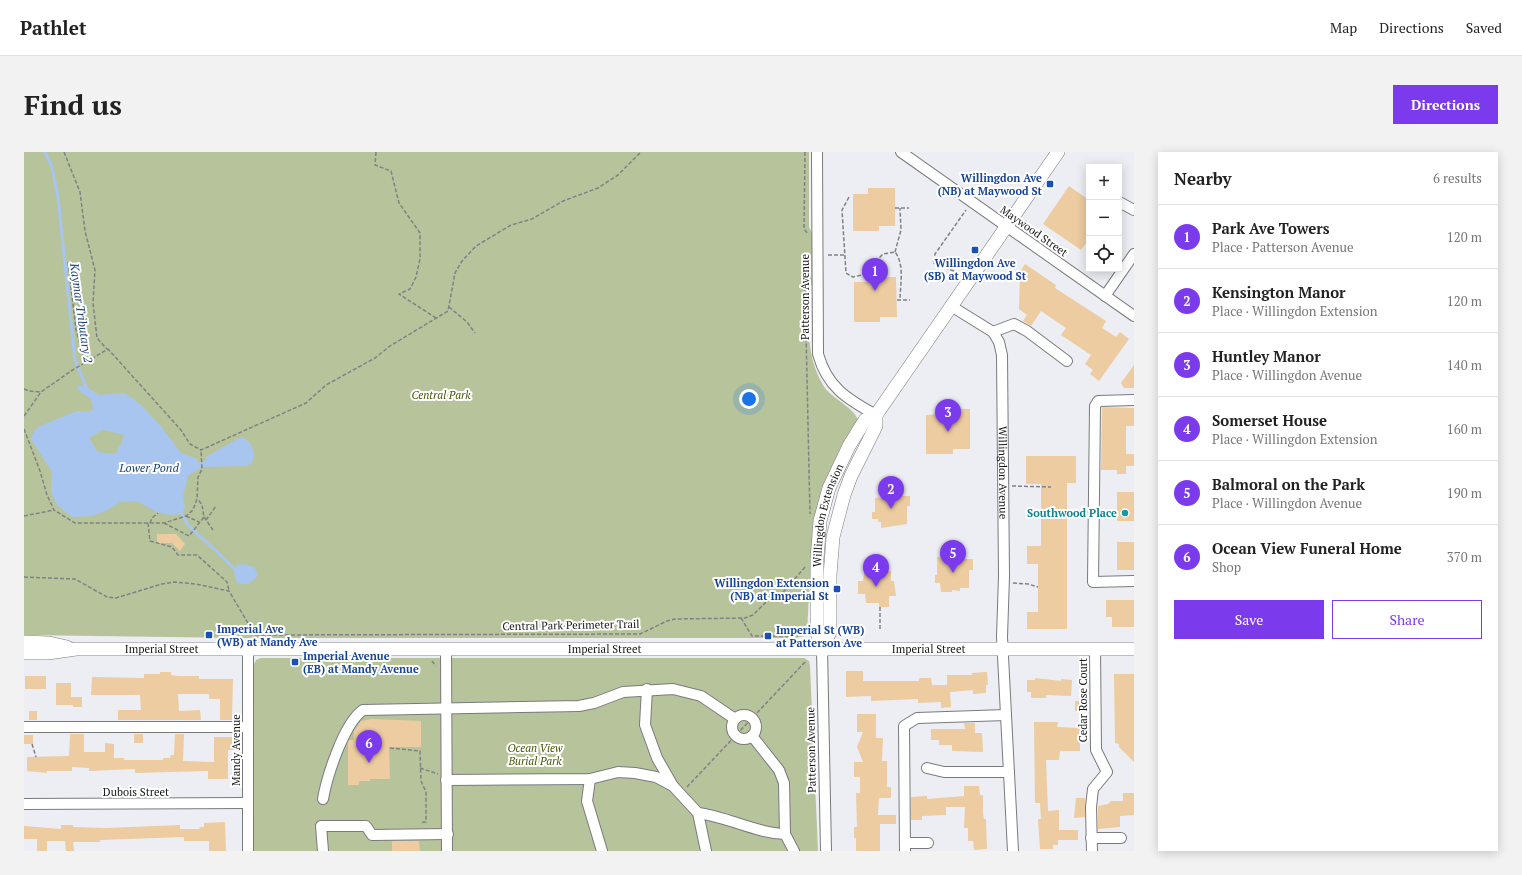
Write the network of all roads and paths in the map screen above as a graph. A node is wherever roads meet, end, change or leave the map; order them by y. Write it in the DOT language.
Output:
graph roads {
  1 [pos="64,152"];
  2 [pos="376,152"];
  3 [pos="641,152"];
  4 [pos="805,152"];
  5 [pos="817,152"];
  6 [pos="900,152"];
  7 [pos="1058,152"];
  8 [pos="849,197"];
  9 [pos="1122,204"];
  10 [pos="895,208"];
  11 [pos="900,208"];
  12 [pos="909,208"];
  13 [pos="966,210"];
  14 [pos="1134,210"];
  15 [pos="1006,225"];
  16 [pos="809,236"];
  17 [pos="971,248"];
  18 [pos="975,250"];
  19 [pos="895,252"];
  20 [pos="1134,254"];
  21 [pos="828,255"];
  22 [pos="846,255"];
  23 [pos="68,262"];
  24 [pos="954,271"];
  25 [pos="809,281"];
  26 [pos="1105,296"];
  27 [pos="897,300"];
  28 [pos="900,300"];
  29 [pos="910,300"];
  30 [pos="951,306"];
  31 [pos="449,307"];
  32 [pos="1134,316"];
  33 [pos="436,318"];
  34 [pos="992,332"];
  35 [pos="475,333"];
  36 [pos="108,349"];
  37 [pos="1067,361"];
  38 [pos="85,362"];
  39 [pos="24,389"];
  40 [pos="41,392"];
  41 [pos="1134,400"];
  42 [pos="876,415"];
  43 [pos="24,416"];
  44 [pos="24,429"];
  45 [pos="201,450"];
  46 [pos="1010,486"];
  47 [pos="1051,487"];
  48 [pos="197,499"];
  49 [pos="216,506"];
  50 [pos="54,510"];
  51 [pos="158,513"];
  52 [pos="810,514"];
  53 [pos="24,516"];
  54 [pos="186,516"];
  55 [pos="204,517"];
  56 [pos="206,520"];
  57 [pos="199,522"];
  58 [pos="149,523"];
  59 [pos="164,523"];
  60 [pos="213,530"];
  61 [pos="806,566"];
  62 [pos="24,577"];
  63 [pos="1134,582"];
  64 [pos="1011,583"];
  65 [pos="1038,588"];
  66 [pos="229,591"];
  67 [pos="880,607"];
  68 [pos="741,618"];
  69 [pos="880,631"];
  70 [pos="806,634"];
  71 [pos="24,642"];
  72 [pos="76,649"];
  73 [pos="248,649"];
  74 [pos="446,649"];
  75 [pos="822,649"];
  76 [pos="1003,649"];
  77 [pos="1095,649"];
  78 [pos="1134,649"];
  79 [pos="24,653"];
  80 [pos="806,661"];
  81 [pos="647,689"];
  82 [pos="446,707"];
  83 [pos="1006,715"];
  84 [pos="735,719"];
  85 [pos="753,719"];
  86 [pos="24,727"];
  87 [pos="248,727"];
  88 [pos="736,736"];
  89 [pos="752,736"];
  90 [pos="32,744"];
  91 [pos="390,748"];
  92 [pos="36,757"];
  93 [pos="420,768"];
  94 [pos="927,768"];
  95 [pos="1009,772"];
  96 [pos="446,778"];
  97 [pos="590,779"];
  98 [pos="677,790"];
  99 [pos="323,799"];
  100 [pos="247,803"];
  101 [pos="24,804"];
  102 [pos="698,813"];
  103 [pos="422,822"];
  104 [pos="448,834"];
  105 [pos="785,834"];
  106 [pos="1091,838"];
  107 [pos="1121,838"];
  108 [pos="928,843"];
  109 [pos="905,847"];
  110 [pos="248,851"];
  111 [pos="322,851"];
  112 [pos="447,851"];
  113 [pos="602,851"];
  114 [pos="706,851"];
  115 [pos="794,851"];
  116 [pos="826,851"];
  117 [pos="1013,851"];
  118 [pos="1092,851"];
  1 -- 36 [label="path"];
  2 -- 33 [label="path"];
  3 -- 31 [label="path"];
  4 -- 16 [label="path"];
  5 -- 42 [label="street, Patterson Avenue"];
  6 -- 15 [label="street, Maywood Street"];
  7 -- 15 [label="main road"];
  8 -- 22 [label="path"];
  9 -- 14 [label="street"];
  10 -- 11 [label="path"];
  11 -- 12 [label="path"];
  11 -- 19 [label="path"];
  13 -- 24 [label="path"];
  15 -- 26 [label="street, Maywood Street"];
  15 -- 30 [label="main road"];
  17 -- 18 [label="path"];
  19 -- 22 [label="path"];
  19 -- 28 [label="path"];
  20 -- 26 [label="street"];
  21 -- 22 [label="path"];
  23 -- 38 [label="path"];
  25 -- 52 [label="path"];
  26 -- 32 [label="street, Maywood Street"];
  27 -- 28 [label="path"];
  28 -- 29 [label="path"];
  30 -- 34 [label="street"];
  30 -- 42 [label="main road, Willingdon Extension"];
  31 -- 33 [label="path"];
  31 -- 35 [label="path"];
  33 -- 45 [label="path"];
  34 -- 37 [label="street"];
  34 -- 76 [label="street, Willingdon Avenue"];
  36 -- 38 [label="path"];
  36 -- 45 [label="path"];
  38 -- 40 [label="path"];
  39 -- 40 [label="path"];
  40 -- 43 [label="path"];
  41 -- 63 [label="street"];
  42 -- 75 [label="main road, Willingdon Extension"];
  44 -- 50 [label="path"];
  45 -- 48 [label="path"];
  46 -- 47 [label="path"];
  48 -- 54 [label="path"];
  48 -- 55 [label="path"];
  49 -- 56 [label="path"];
  50 -- 53 [label="path"];
  50 -- 58 [label="path"];
  51 -- 58 [label="path"];
  54 -- 57 [label="path"];
  54 -- 59 [label="path"];
  55 -- 56 [label="path"];
  55 -- 57 [label="path"];
  56 -- 60 [label="path"];
  57 -- 59 [label="path"];
  58 -- 59 [label="path"];
  58 -- 66 [label="path"];
  61 -- 68 [label="path, Central Park Perimeter Trail"];
  62 -- 66 [label="path"];
  64 -- 65 [label="path"];
  66 -- 68 [label="path, Central Park Perimeter Trail"];
  67 -- 69 [label="path"];
  68 -- 70 [label="path"];
  71 -- 72 [label="main road, Imperial Street"];
  72 -- 73 [label="main road, Imperial Street"];
  72 -- 79 [label="main road, Imperial Street"];
  73 -- 74 [label="main road, Imperial Street"];
  73 -- 87 [label="street, Mandy Avenue"];
  74 -- 75 [label="main road, Imperial Street"];
  74 -- 82 [label="street"];
  75 -- 76 [label="main road, Imperial Street"];
  75 -- 116 [label="street, Patterson Avenue"];
  76 -- 77 [label="main road, Imperial Street"];
  76 -- 83 [label="street, Willingdon Avenue"];
  77 -- 78 [label="main road, Imperial Street"];
  77 -- 106 [label="street, Cedar Rose Court"];
  80 -- 85 [label="path"];
  81 -- 82 [label="street"];
  81 -- 84 [label="street"];
  81 -- 98 [label="street"];
  82 -- 96 [label="street"];
  82 -- 99 [label="street"];
  83 -- 95 [label="street, Willingdon Avenue"];
  83 -- 109 [label="street"];
  84 -- 85 [label="street"];
  84 -- 88 [label="street"];
  85 -- 88 [label="path"];
  85 -- 89 [label="street"];
  86 -- 87 [label="street"];
  87 -- 100 [label="street, Mandy Avenue"];
  88 -- 89 [label="street"];
  88 -- 98 [label="path"];
  89 -- 105 [label="street"];
  90 -- 92 [label="path"];
  91 -- 93 [label="path"];
  93 -- 96 [label="path"];
  93 -- 103 [label="path"];
  94 -- 95 [label="street"];
  95 -- 117 [label="street, Willingdon Avenue"];
  96 -- 97 [label="street"];
  96 -- 104 [label="street"];
  97 -- 98 [label="street"];
  97 -- 113 [label="street"];
  98 -- 102 [label="street"];
  100 -- 101 [label="street, Dubois Street"];
  100 -- 110 [label="street, Mandy Avenue"];
  102 -- 105 [label="street"];
  102 -- 114 [label="street"];
  104 -- 111 [label="street"];
  104 -- 112 [label="street"];
  105 -- 115 [label="street"];
  106 -- 107 [label="street"];
  106 -- 118 [label="street"];
  108 -- 109 [label="street"];
}
